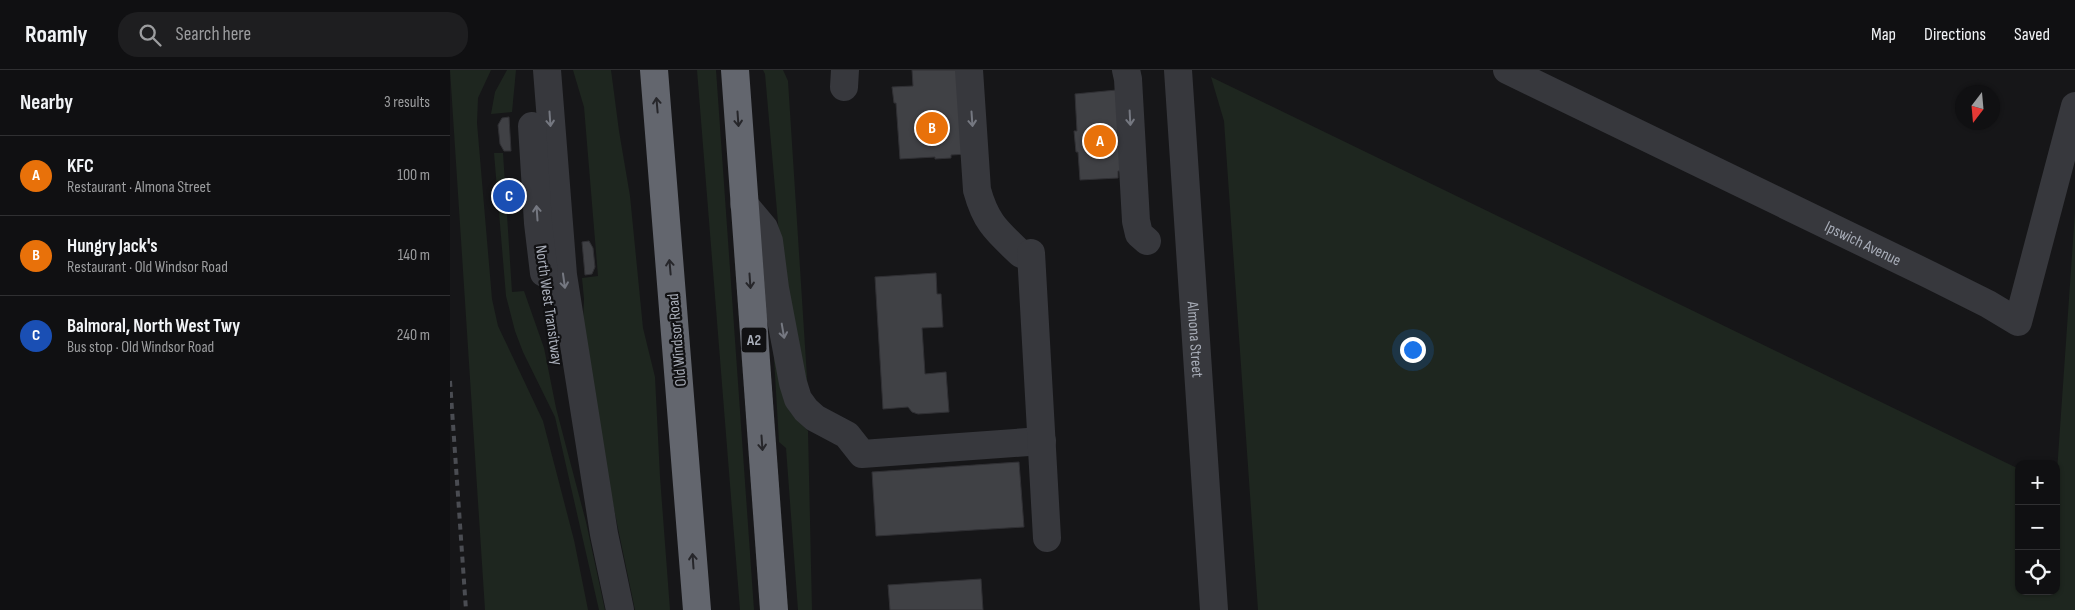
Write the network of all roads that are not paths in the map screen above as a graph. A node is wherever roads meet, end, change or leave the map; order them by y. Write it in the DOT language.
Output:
graph roads {
  1 [pos="528,70"];
  2 [pos="547,70"];
  3 [pos="654,70"];
  4 [pos="735,70"];
  5 [pos="969,70"];
  6 [pos="1126,70"];
  7 [pos="1178,70"];
  8 [pos="1507,70"];
  9 [pos="2075,106"];
  10 [pos="744,204"];
  11 [pos="1147,241"];
  12 [pos="1042,441"];
  13 [pos="604,534"];
  14 [pos="1046,538"];
  15 [pos="620,610"];
  16 [pos="697,610"];
  17 [pos="774,610"];
  18 [pos="1214,610"];
  13 -- 1 [label="street, North West Transitway, one-way"];
  2 -- 13 [label="street, North West Transitway, one-way"];
  16 -- 3 [label="highway, Old Windsor Road, one-way"];
  4 -- 10 [label="highway, A2, one-way"];
  5 -- 12 [label="street, one-way"];
  6 -- 11 [label="street, one-way"];
  7 -- 18 [label="street, Almona Street"];
  8 -- 9 [label="street, Ipswich Avenue"];
  10 -- 12 [label="street, one-way"];
  10 -- 17 [label="highway, A2, one-way"];
  12 -- 14 [label="street"];
  13 -- 15 [label="street, North West Transitway"];
}
